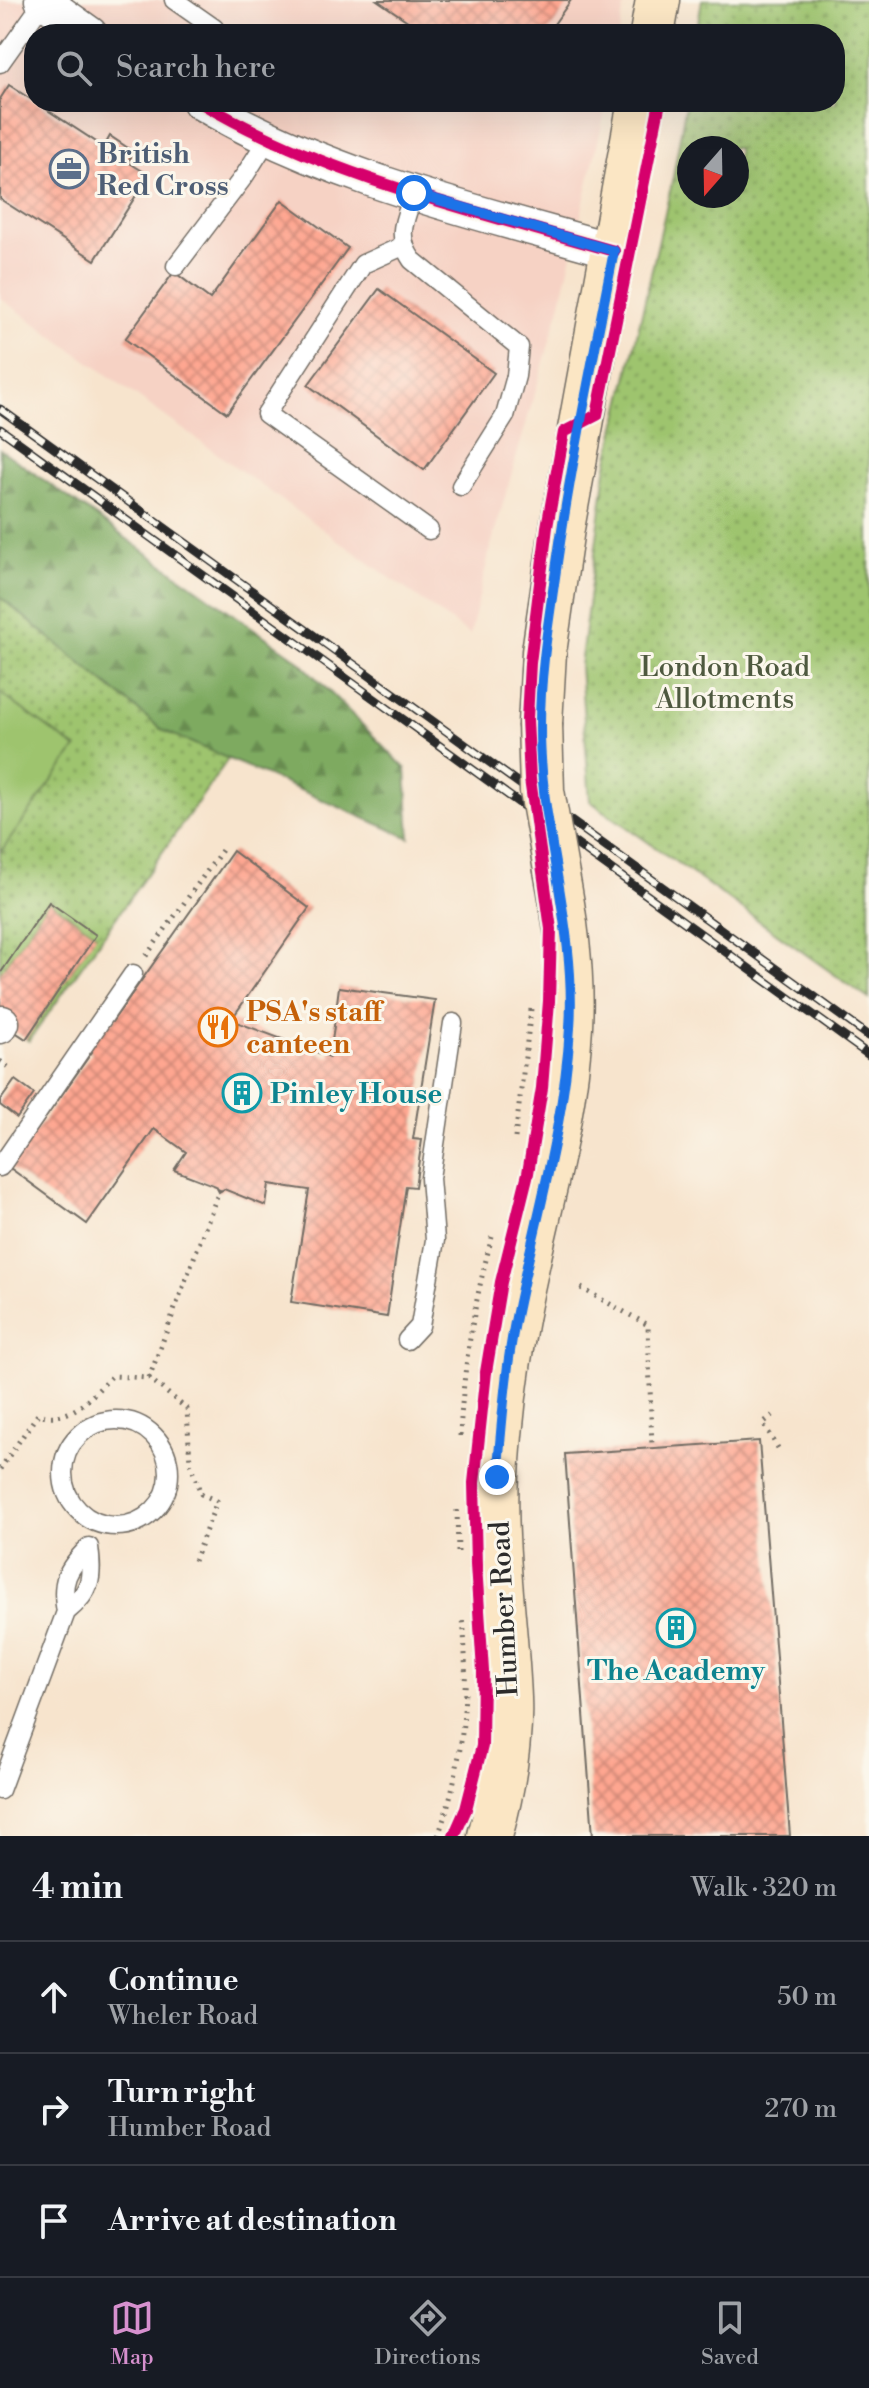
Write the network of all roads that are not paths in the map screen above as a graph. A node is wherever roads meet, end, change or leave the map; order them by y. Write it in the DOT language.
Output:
graph roads {
  1 [pos="174,0"];
  2 [pos="658,0"];
  3 [pos="43,1"];
  4 [pos="27,24"];
  5 [pos="76,24"];
  6 [pos="208,24"];
  7 [pos="654,24"];
  8 [pos="24,28"];
  9 [pos="0,63"];
  10 [pos="220,112"];
  11 [pos="638,112"];
  12 [pos="269,137"];
  13 [pos="414,193"];
  14 [pos="403,246"];
  15 [pos="614,251"];
  16 [pos="176,266"];
  17 [pos="461,486"];
  18 [pos="429,530"];
  19 [pos="133,974"];
  20 [pos="453,1023"];
  21 [pos="0,1167"];
  22 [pos="407,1340"];
  23 [pos="98,1522"];
  24 [pos="0,1790"];
  25 [pos="490,1836"];
  1 -- 6 [label="lane"];
  2 -- 7 [label="main road"];
  3 -- 4 [label="lane"];
  3 -- 5 [label="street"];
  8 -- 9 [label="lane"];
  10 -- 12 [label="street"];
  11 -- 15 [label="main road, Humber Road"];
  12 -- 13 [label="street"];
  12 -- 16 [label="lane"];
  13 -- 14 [label="lane"];
  13 -- 15 [label="street"];
  14 -- 17 [label="lane"];
  14 -- 18 [label="lane"];
  15 -- 25 [label="main road, Humber Road, bridge"];
  19 -- 21 [label="lane"];
  20 -- 22 [label="lane"];
  23 -- 23 [label="lane"];
  23 -- 24 [label="lane"];
}
